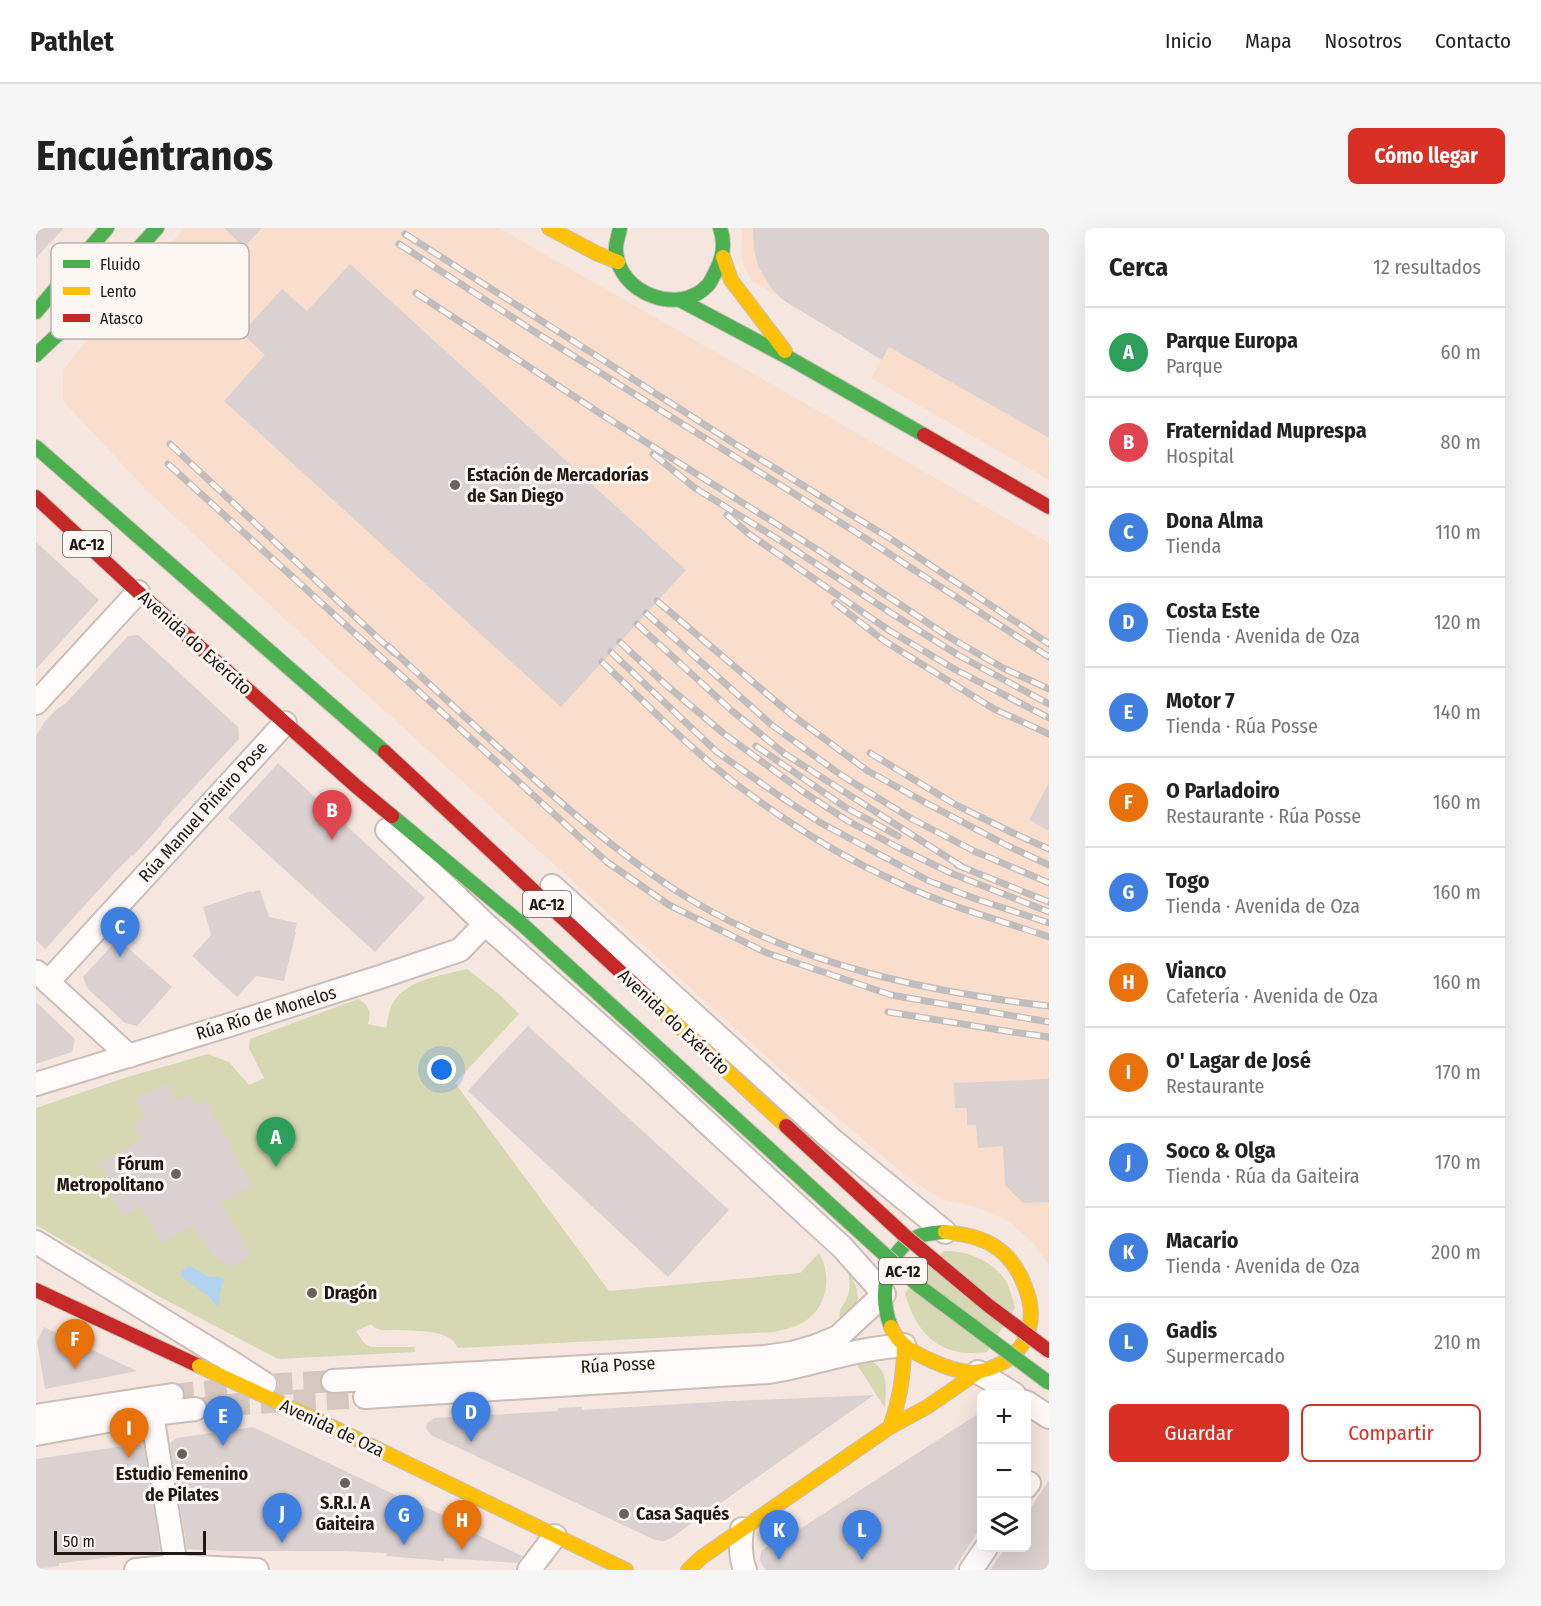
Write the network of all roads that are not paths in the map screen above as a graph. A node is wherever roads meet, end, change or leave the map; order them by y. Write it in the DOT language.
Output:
graph roads {
  1 [pos="107,228"];
  2 [pos="157,228"];
  3 [pos="549,228"];
  4 [pos="620,228"];
  5 [pos="720,228"];
  6 [pos="99,243"];
  7 [pos="139,243"];
  8 [pos="723,257"];
  9 [pos="618,262"];
  10 [pos="680,300"];
  11 [pos="51,310"];
  12 [pos="36,312"];
  13 [pos="51,328"];
  14 [pos="36,355"];
  15 [pos="790,359"];
  16 [pos="36,447"];
  17 [pos="36,497"];
  18 [pos="1049,507"];
  19 [pos="138,592"];
  20 [pos="306,683"];
  21 [pos="36,703"];
  22 [pos="285,723"];
  23 [pos="357,787"];
  24 [pos="485,924"];
  25 [pos="42,976"];
  26 [pos="129,1056"];
  27 [pos="36,1084"];
  28 [pos="945,1232"];
  29 [pos="36,1242"];
  30 [pos="36,1290"];
  31 [pos="884,1294"];
  32 [pos="1040,1320"];
  33 [pos="904,1345"];
  34 [pos="1049,1351"];
  35 [pos="978,1372"];
  36 [pos="333,1381"];
  37 [pos="1049,1383"];
  38 [pos="1006,1390"];
  39 [pos="172,1395"];
  40 [pos="365,1396"];
  41 [pos="1031,1405"];
  42 [pos="195,1409"];
  43 [pos="152,1414"];
  44 [pos="36,1416"];
  45 [pos="1049,1417"];
  46 [pos="326,1424"];
  47 [pos="890,1427"];
  48 [pos="36,1434"];
  49 [pos="741,1528"];
  50 [pos="555,1536"];
  51 [pos="983,1552"];
  52 [pos="176,1566"];
  53 [pos="136,1570"];
  54 [pos="257,1570"];
  55 [pos="530,1570"];
  56 [pos="626,1570"];
  57 [pos="688,1570"];
  58 [pos="745,1570"];
  59 [pos="971,1570"];
  1 -- 6 [label="main road"];
  2 -- 7 [label="main road"];
  3 -- 9 [label="main road"];
  4 -- 9 [label="main road"];
  5 -- 8 [label="main road"];
  8 -- 10 [label="main road"];
  8 -- 15 [label="main road"];
  9 -- 10 [label="main road"];
  10 -- 15 [label="main road"];
  11 -- 12 [label="main road"];
  13 -- 14 [label="main road"];
  15 -- 18 [label="main road"];
  16 -- 20 [label="main road, Avenida do Exército / AC-12"];
  17 -- 19 [label="main road, Avenida do Exército / AC-12"];
  19 -- 21 [label="street"];
  19 -- 22 [label="main road, Avenida do Exército / AC-12"];
  20 -- 28 [label="street, Avenida do Exército"];
  20 -- 34 [label="main road, Avenida do Exército / AC-12, bridge"];
  22 -- 23 [label="main road, Avenida do Exército / AC-12"];
  22 -- 25 [label="street, Rúa Manuel Piñeiro Pose"];
  23 -- 24 [label="street, Avenida do Exército"];
  23 -- 37 [label="main road, Avenida do Exército / AC-12, bridge"];
  24 -- 26 [label="street, Rúa Río de Monelos"];
  24 -- 31 [label="street, Avenida do Exército"];
  25 -- 26 [label="street"];
  26 -- 27 [label="street, Rúa Río de Monelos"];
  28 -- 31 [label="main road"];
  28 -- 32 [label="main road"];
  29 -- 46 [label="street, bridge"];
  30 -- 46 [label="main road, Avenida de Oza, bridge"];
  31 -- 33 [label="main road"];
  31 -- 36 [label="street, Rúa Posse"];
  32 -- 35 [label="main road"];
  33 -- 35 [label="main road"];
  33 -- 40 [label="street, Rúa Posse"];
  33 -- 47 [label="main road"];
  35 -- 38 [label="street"];
  35 -- 47 [label="main road"];
  39 -- 44 [label="street"];
  41 -- 45 [label="street"];
  42 -- 43 [label="street"];
  43 -- 48 [label="street"];
  43 -- 52 [label="street"];
  46 -- 50 [label="main road, Avenida de Oza"];
  47 -- 49 [label="main road"];
  49 -- 57 [label="main road"];
  49 -- 58 [label="street"];
  50 -- 55 [label="street"];
  50 -- 56 [label="main road, Avenida de Oza"];
  51 -- 59 [label="street"];
  52 -- 53 [label="street"];
  52 -- 54 [label="street"];
}
